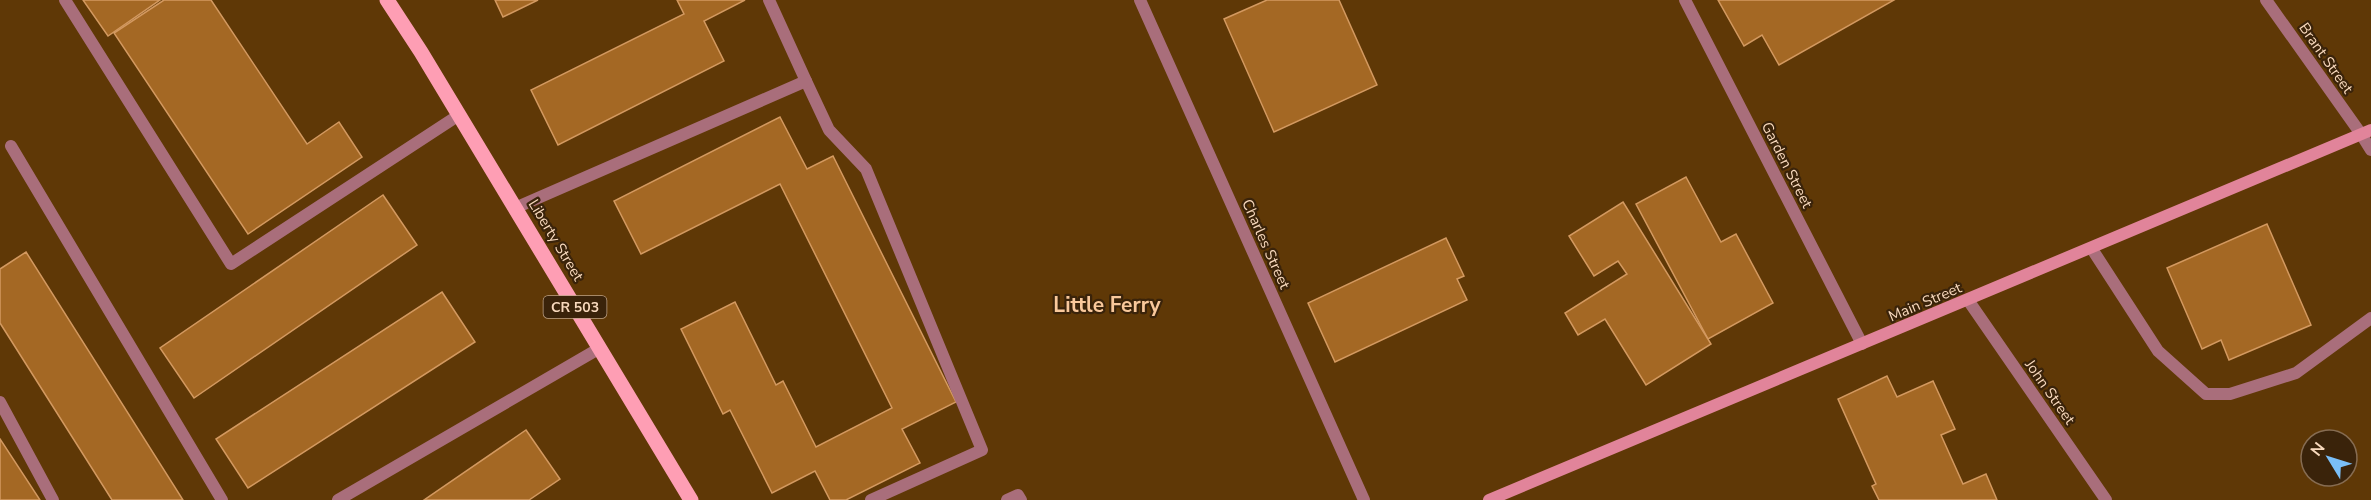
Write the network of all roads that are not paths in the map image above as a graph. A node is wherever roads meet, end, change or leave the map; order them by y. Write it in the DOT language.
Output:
graph roads {
  1 [pos="65,0"];
  2 [pos="387,0"];
  3 [pos="769,0"];
  4 [pos="1140,0"];
  5 [pos="1685,0"];
  6 [pos="2266,0"];
  7 [pos="806,81"];
  8 [pos="459,115"];
  9 [pos="2366,132"];
  10 [pos="11,146"];
  11 [pos="2371,150"];
  12 [pos="515,208"];
  13 [pos="2092,249"];
  14 [pos="1968,300"];
  15 [pos="2371,318"];
  16 [pos="1863,344"];
  17 [pos="600,348"];
  18 [pos="0,402"];
  19 [pos="53,500"];
  20 [pos="222,500"];
  21 [pos="338,500"];
  22 [pos="691,500"];
  23 [pos="871,500"];
  24 [pos="1007,500"];
  25 [pos="1021,500"];
  26 [pos="1364,500"];
  27 [pos="1489,500"];
  28 [pos="2106,500"];
  1 -- 8 [label="street"];
  2 -- 8 [label="main road, Liberty Street / CR 503"];
  3 -- 7 [label="street"];
  4 -- 26 [label="street, Charles Street"];
  5 -- 16 [label="street, Garden Street"];
  6 -- 9 [label="street, Brant Street"];
  7 -- 12 [label="street"];
  7 -- 23 [label="street"];
  8 -- 12 [label="main road, Liberty Street / CR 503"];
  9 -- 11 [label="street, Brant Street"];
  9 -- 13 [label="street, Main Street"];
  10 -- 20 [label="street"];
  12 -- 17 [label="main road, Liberty Street / CR 503"];
  13 -- 14 [label="street, Main Street"];
  13 -- 15 [label="street"];
  14 -- 16 [label="street, Main Street"];
  14 -- 28 [label="street, John Street"];
  16 -- 27 [label="street, Main Street"];
  17 -- 21 [label="street"];
  17 -- 22 [label="main road, Liberty Street / CR 503"];
  18 -- 19 [label="street"];
  24 -- 25 [label="street"];
}
